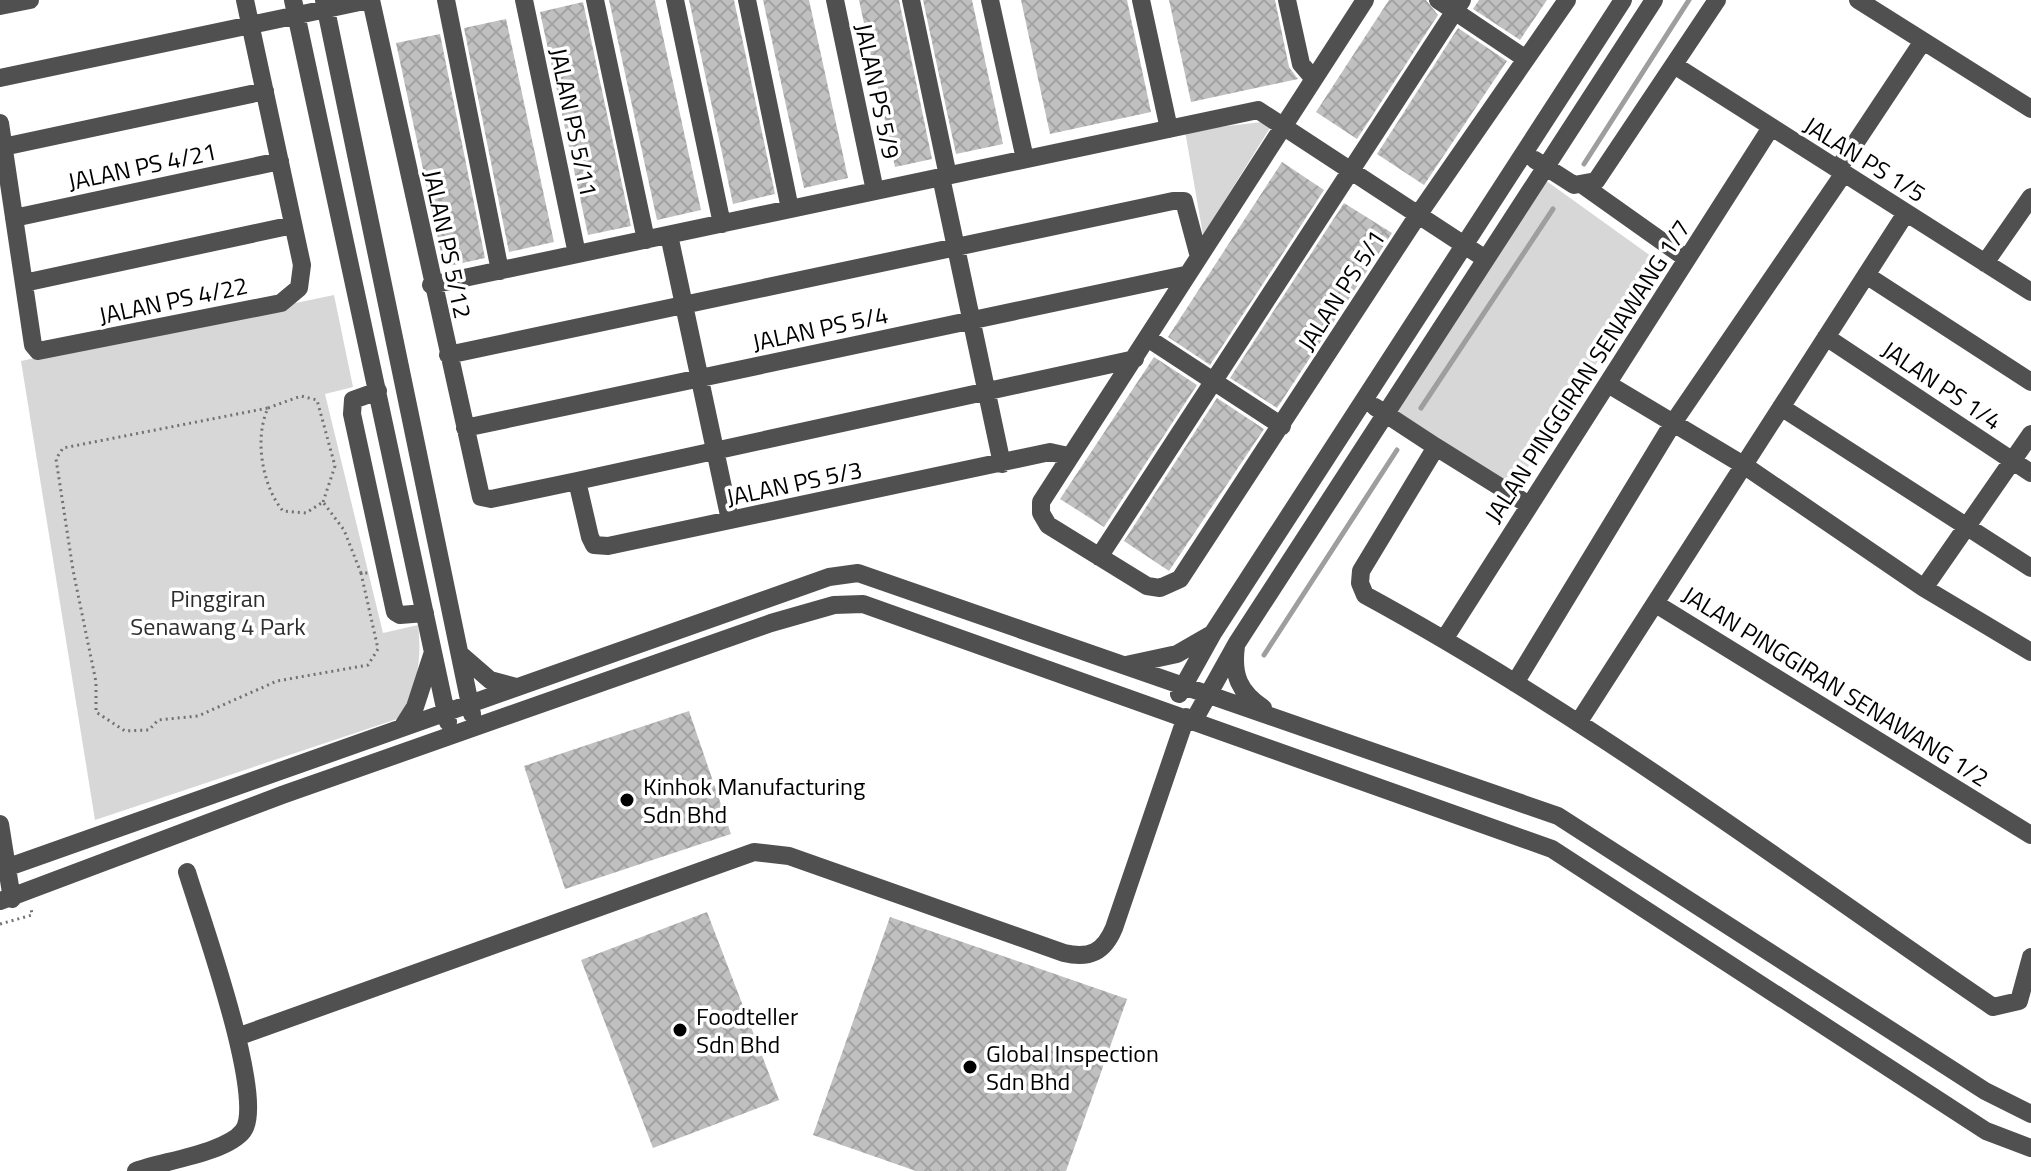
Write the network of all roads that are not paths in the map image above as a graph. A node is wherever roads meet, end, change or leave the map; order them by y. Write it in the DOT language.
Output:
graph roads {
  1 [pos="30,0"];
  2 [pos="245,0"];
  3 [pos="370,0"];
  4 [pos="446,0"];
  5 [pos="524,0"];
  6 [pos="595,0"];
  7 [pos="675,0"];
  8 [pos="747,0"];
  9 [pos="835,0"];
  10 [pos="911,0"];
  11 [pos="990,0"];
  12 [pos="1141,0"];
  13 [pos="1287,0"];
  14 [pos="1438,0"];
  15 [pos="1567,0"];
  16 [pos="1623,0"];
  17 [pos="1654,0"];
  18 [pos="1717,0"];
  19 [pos="1858,0"];
  20 [pos="1361,3"];
  21 [pos="324,5"];
  22 [pos="1459,5"];
  23 [pos="0,6"];
  24 [pos="294,8"];
  25 [pos="250,24"];
  26 [pos="1923,41"];
  27 [pos="1526,59"];
  28 [pos="1674,65"];
  29 [pos="0,78"];
  30 [pos="1313,78"];
  31 [pos="265,91"];
  32 [pos="2031,109"];
  33 [pos="0,123"];
  34 [pos="1281,125"];
  35 [pos="1169,129"];
  36 [pos="1770,129"];
  37 [pos="3,147"];
  38 [pos="1523,152"];
  39 [pos="1025,159"];
  40 [pos="280,161"];
  41 [pos="1545,166"];
  42 [pos="1349,169"];
  43 [pos="1841,171"];
  44 [pos="944,176"];
  45 [pos="1584,186"];
  46 [pos="875,191"];
  47 [pos="2031,197"];
  48 [pos="790,209"];
  49 [pos="1906,213"];
  50 [pos="1418,215"];
  51 [pos="14,218"];
  52 [pos="722,224"];
  53 [pos="293,225"];
  54 [pos="669,235"];
  55 [pos="646,240"];
  56 [pos="1463,244"];
  57 [pos="956,248"];
  58 [pos="577,254"];
  59 [pos="1199,257"];
  60 [pos="1484,258"];
  61 [pos="1687,259"];
  62 [pos="1985,263"];
  63 [pos="500,271"];
  64 [pos="1185,275"];
  65 [pos="1866,275"];
  66 [pos="24,283"];
  67 [pos="431,285"];
  68 [pos="2031,292"];
  69 [pos="684,307"];
  70 [pos="971,321"];
  71 [pos="1826,337"];
  72 [pos="1149,339"];
  73 [pos="448,355"];
  74 [pos="1135,359"];
  75 [pos="699,379"];
  76 [pos="1215,382"];
  77 [pos="2031,382"];
  78 [pos="1608,384"];
  79 [pos="378,391"];
  80 [pos="986,391"];
  81 [pos="1363,400"];
  82 [pos="1781,407"];
  83 [pos="1384,413"];
  84 [pos="1673,423"];
  85 [pos="1282,426"];
  86 [pos="465,428"];
  87 [pos="2031,434"];
  88 [pos="1436,447"];
  89 [pos="715,450"];
  90 [pos="1068,456"];
  91 [pos="2012,461"];
  92 [pos="1002,464"];
  93 [pos="1745,466"];
  94 [pos="2031,473"];
  95 [pos="577,481"];
  96 [pos="1529,505"];
  97 [pos="730,520"];
  98 [pos="1966,527"];
  99 [pos="1099,557"];
  100 [pos="2031,568"];
  101 [pos="1924,588"];
  102 [pos="1656,604"];
  103 [pos="425,613"];
  104 [pos="1213,633"];
  105 [pos="1445,638"];
  106 [pos="1237,643"];
  107 [pos="2031,652"];
  108 [pos="433,653"];
  109 [pos="460,654"];
  110 [pos="1124,666"];
  111 [pos="1515,683"];
  112 [pos="1183,686"];
  113 [pos="516,687"];
  114 [pos="1206,693"];
  115 [pos="470,704"];
  116 [pos="446,711"];
  117 [pos="1184,716"];
  118 [pos="1280,718"];
  119 [pos="1578,723"];
  120 [pos="403,726"];
  121 [pos="475,728"];
  122 [pos="451,736"];
  123 [pos="0,824"];
  124 [pos="2031,835"];
  125 [pos="3,869"];
  126 [pos="187,872"];
  127 [pos="6,900"];
  128 [pos="2031,957"];
  129 [pos="237,1037"];
  130 [pos="2031,1114"];
  131 [pos="2031,1148"];
  132 [pos="136,1171"];
  1 -- 23 [label="street"];
  2 -- 25 [label="street"];
  3 -- 21 [label="street"];
  3 -- 67 [label="street, JALAN PS 5/12"];
  4 -- 63 [label="street"];
  5 -- 58 [label="street, JALAN PS 5/11"];
  6 -- 55 [label="street"];
  7 -- 52 [label="street"];
  8 -- 48 [label="street"];
  9 -- 46 [label="street, JALAN PS 5/9"];
  10 -- 44 [label="street"];
  11 -- 39 [label="street"];
  12 -- 35 [label="street"];
  13 -- 30 [label="street"];
  14 -- 22 [label="street"];
  15 -- 27 [label="street, JALAN PS 5/1"];
  16 -- 38 [label="street"];
  17 -- 41 [label="street"];
  18 -- 28 [label="street"];
  19 -- 26 [label="street"];
  20 -- 30 [label="street"];
  21 -- 24 [label="street"];
  21 -- 109 [label="street"];
  22 -- 27 [label="street"];
  22 -- 42 [label="street"];
  24 -- 25 [label="street"];
  24 -- 79 [label="street"];
  25 -- 29 [label="street"];
  25 -- 31 [label="street"];
  26 -- 32 [label="street"];
  26 -- 43 [label="street"];
  27 -- 50 [label="street, JALAN PS 5/1"];
  28 -- 36 [label="street, JALAN PS 1/5"];
  28 -- 45 [label="street"];
  30 -- 34 [label="street"];
  31 -- 37 [label="street"];
  31 -- 40 [label="street"];
  33 -- 37 [label="street"];
  34 -- 35 [label="street"];
  34 -- 42 [label="street"];
  34 -- 59 [label="street"];
  35 -- 39 [label="street"];
  36 -- 43 [label="street, JALAN PS 1/5"];
  36 -- 61 [label="street, JALAN PINGGIRAN SENAWANG 1/7"];
  37 -- 51 [label="street"];
  38 -- 41 [label="street"];
  38 -- 56 [label="street"];
  39 -- 44 [label="street"];
  40 -- 51 [label="street, JALAN PS 4/21"];
  40 -- 53 [label="street"];
  41 -- 45 [label="street"];
  41 -- 60 [label="street"];
  42 -- 50 [label="street"];
  42 -- 76 [label="street"];
  43 -- 49 [label="street, JALAN PS 1/5"];
  43 -- 84 [label="street"];
  44 -- 46 [label="street"];
  44 -- 57 [label="street"];
  45 -- 61 [label="street"];
  46 -- 48 [label="street"];
  47 -- 62 [label="street"];
  48 -- 52 [label="street"];
  49 -- 62 [label="street, JALAN PS 1/5"];
  49 -- 65 [label="street"];
  50 -- 56 [label="street"];
  50 -- 85 [label="street, JALAN PS 5/1"];
  51 -- 66 [label="street"];
  52 -- 54 [label="street"];
  53 -- 66 [label="street"];
  53 -- 66 [label="street, JALAN PS 4/22"];
  54 -- 55 [label="street"];
  54 -- 69 [label="street"];
  55 -- 58 [label="street"];
  56 -- 60 [label="street"];
  56 -- 81 [label="street"];
  57 -- 59 [label="street"];
  57 -- 69 [label="street"];
  57 -- 70 [label="street"];
  58 -- 63 [label="street"];
  59 -- 64 [label="street"];
  60 -- 83 [label="street"];
  61 -- 78 [label="street, JALAN PINGGIRAN SENAWANG 1/7"];
  62 -- 68 [label="street, JALAN PS 1/5"];
  63 -- 67 [label="street"];
  64 -- 70 [label="street, JALAN PS 5/4"];
  64 -- 72 [label="street"];
  65 -- 71 [label="street"];
  65 -- 77 [label="street"];
  67 -- 73 [label="street, JALAN PS 5/12"];
  69 -- 73 [label="street"];
  69 -- 75 [label="street"];
  70 -- 75 [label="street, JALAN PS 5/4"];
  70 -- 80 [label="street"];
  71 -- 82 [label="street"];
  71 -- 91 [label="street, JALAN PS 1/4"];
  72 -- 74 [label="street"];
  72 -- 76 [label="street"];
  73 -- 86 [label="street, JALAN PS 5/12"];
  74 -- 80 [label="street"];
  74 -- 90 [label="street"];
  75 -- 86 [label="street, JALAN PS 5/4"];
  75 -- 89 [label="street"];
  76 -- 85 [label="street"];
  76 -- 99 [label="street"];
  78 -- 84 [label="street"];
  78 -- 96 [label="street, JALAN PINGGIRAN SENAWANG 1/7"];
  79 -- 103 [label="street"];
  79 -- 103 [label="street"];
  80 -- 89 [label="street"];
  80 -- 92 [label="street"];
  81 -- 83 [label="street"];
  81 -- 104 [label="street"];
  82 -- 93 [label="street"];
  82 -- 98 [label="street"];
  83 -- 88 [label="street"];
  83 -- 106 [label="street"];
  84 -- 93 [label="street"];
  84 -- 111 [label="street"];
  85 -- 99 [label="street, JALAN PS 5/1"];
  86 -- 95 [label="street, JALAN PS 5/12"];
  87 -- 91 [label="street"];
  88 -- 96 [label="street"];
  88 -- 105 [label="street"];
  89 -- 95 [label="street"];
  89 -- 97 [label="street"];
  90 -- 92 [label="street, JALAN PS 5/3"];
  90 -- 99 [label="street"];
  91 -- 94 [label="street, JALAN PS 1/4"];
  91 -- 98 [label="street"];
  92 -- 97 [label="street, JALAN PS 5/3"];
  93 -- 101 [label="street"];
  93 -- 102 [label="street"];
  95 -- 97 [label="street, JALAN PS 5/3"];
  96 -- 105 [label="street, JALAN PINGGIRAN SENAWANG 1/7"];
  98 -- 100 [label="street"];
  98 -- 101 [label="street"];
  101 -- 107 [label="street"];
  102 -- 119 [label="street"];
  102 -- 124 [label="street, JALAN PINGGIRAN SENAWANG 1/2"];
  103 -- 108 [label="street"];
  104 -- 110 [label="street"];
  104 -- 112 [label="street"];
  105 -- 111 [label="street"];
  106 -- 114 [label="street"];
  106 -- 118 [label="street"];
  108 -- 116 [label="street"];
  108 -- 120 [label="street"];
  109 -- 113 [label="street"];
  109 -- 115 [label="street"];
  110 -- 112 [label="street"];
  110 -- 113 [label="street"];
  111 -- 119 [label="street"];
  112 -- 114 [label="street"];
  112 -- 117 [label="street"];
  113 -- 115 [label="street"];
  114 -- 117 [label="street"];
  114 -- 118 [label="street"];
  115 -- 116 [label="street"];
  115 -- 121 [label="street"];
  116 -- 120 [label="street"];
  116 -- 122 [label="street"];
  117 -- 121 [label="street"];
  117 -- 129 [label="street"];
  117 -- 131 [label="street"];
  118 -- 130 [label="street"];
  119 -- 128 [label="street"];
  120 -- 125 [label="street"];
  121 -- 122 [label="street"];
  122 -- 127 [label="street"];
  123 -- 125 [label="street"];
  125 -- 127 [label="street"];
  126 -- 129 [label="street"];
  129 -- 132 [label="street"];
}
